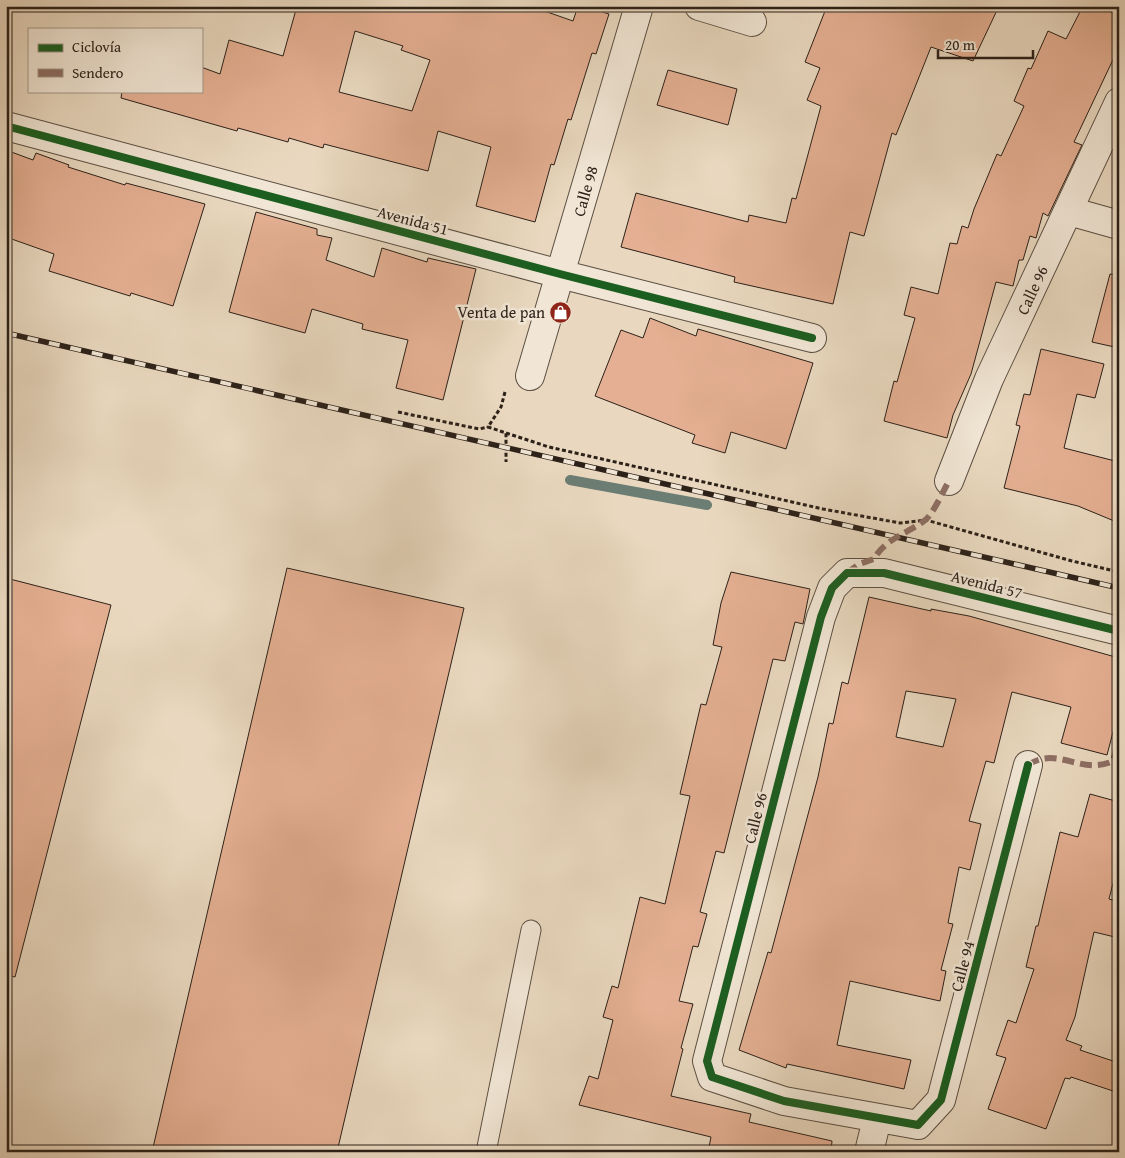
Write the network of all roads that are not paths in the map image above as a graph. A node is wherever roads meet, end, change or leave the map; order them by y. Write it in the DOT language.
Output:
graph roads {
  1 [pos="639,6"];
  2 [pos="699,6"];
  3 [pos="752,22"];
  4 [pos="1119,102"];
  5 [pos="6,126"];
  6 [pos="1069,211"];
  7 [pos="1119,226"];
  8 [pos="560,274"];
  9 [pos="812,338"];
  10 [pos="518,380"];
  11 [pos="949,481"];
  12 [pos="847,573"];
  13 [pos="1119,631"];
  14 [pos="1028,765"];
  15 [pos="531,930"];
  16 [pos="877,1119"];
  17 [pos="486,1152"];
  18 [pos="868,1152"];
  1 -- 8 [label="street, Calle 98"];
  2 -- 3 [label="street"];
  4 -- 6 [label="street, Calle 96"];
  5 -- 8 [label="street, Avenida 51"];
  6 -- 7 [label="street"];
  6 -- 11 [label="street, Calle 96"];
  8 -- 9 [label="street, Avenida 51"];
  8 -- 10 [label="street, Calle 98"];
  12 -- 13 [label="street, Avenida 57"];
  12 -- 16 [label="street, Calle 96"];
  14 -- 16 [label="street, Calle 94"];
  15 -- 17 [label="lane"];
  16 -- 18 [label="street"];
}
